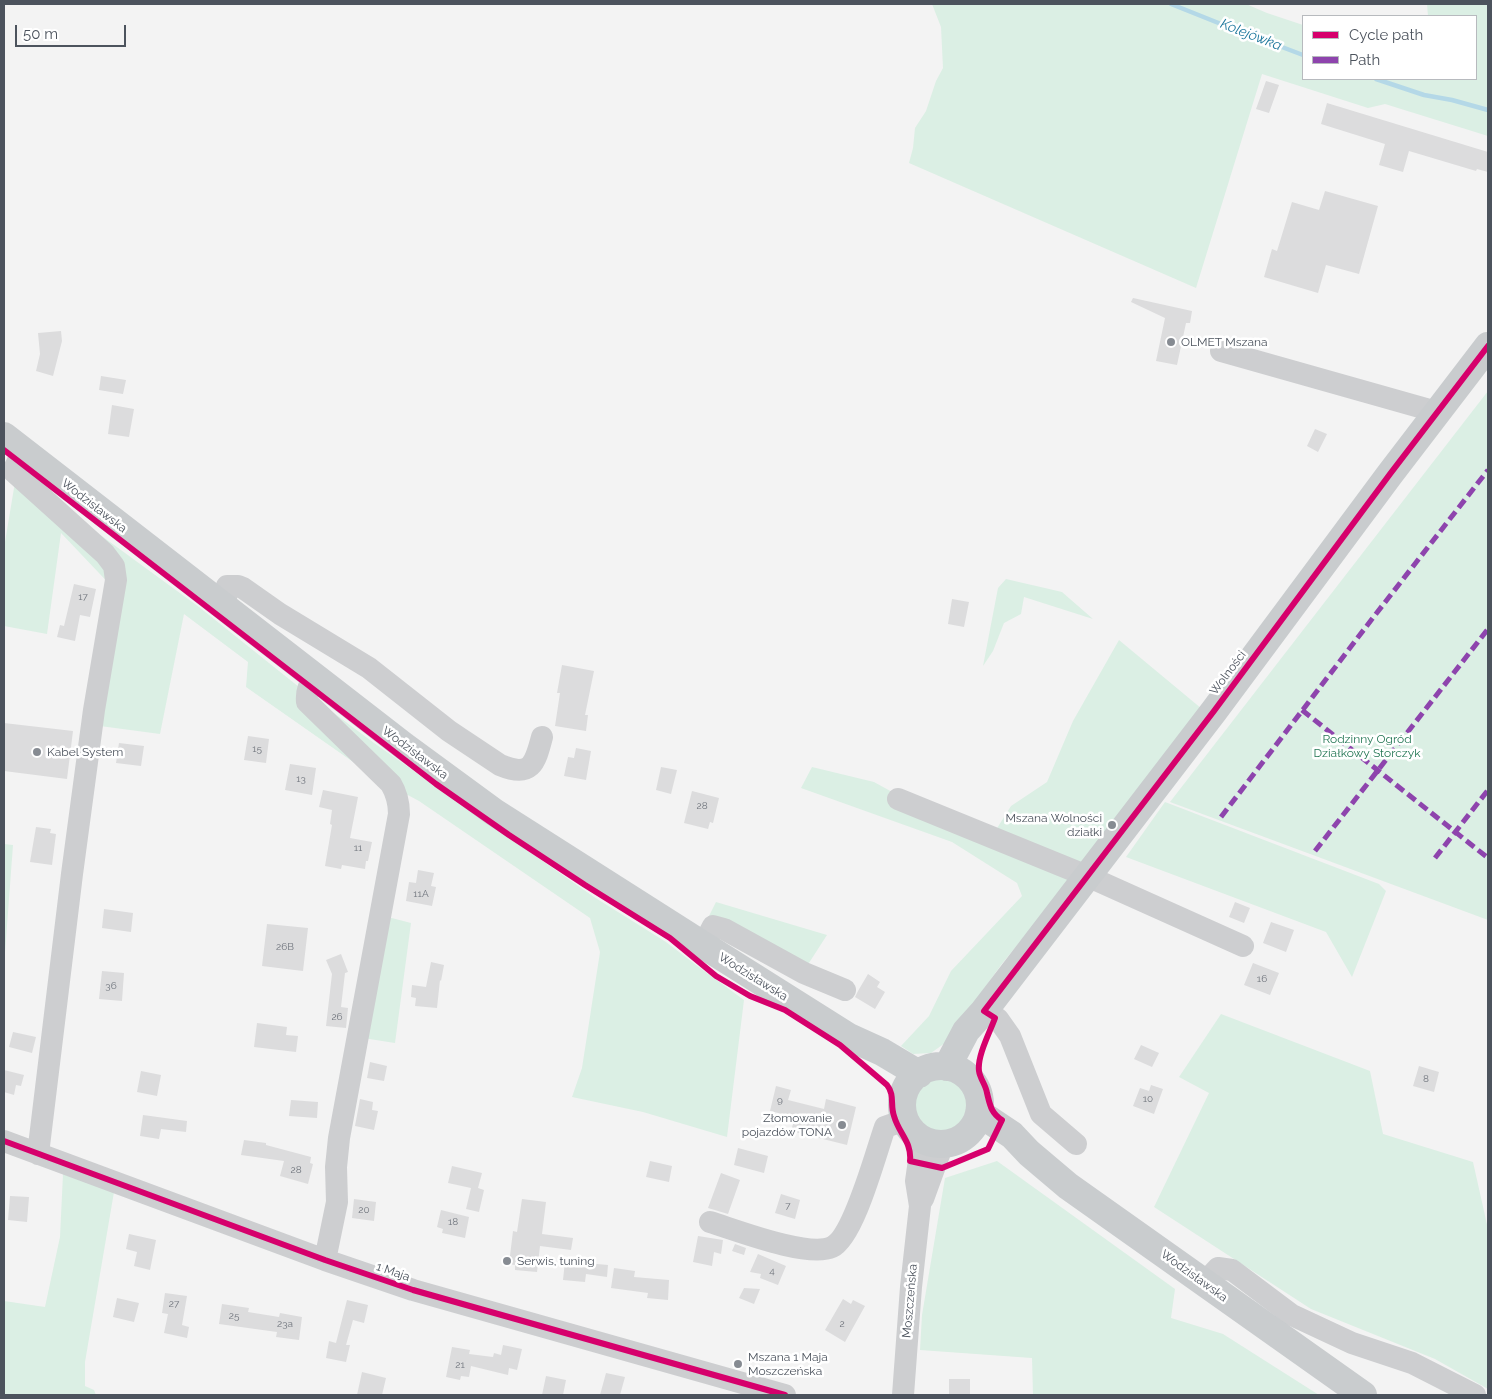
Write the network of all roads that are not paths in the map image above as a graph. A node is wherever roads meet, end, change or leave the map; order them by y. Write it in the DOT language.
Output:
graph roads {
  1 [pos="1488,346"];
  2 [pos="1221,351"];
  3 [pos="1437,412"];
  4 [pos="14,444"];
  5 [pos="216,600"];
  6 [pos="315,676"];
  7 [pos="542,737"];
  8 [pos="898,799"];
  9 [pos="1087,876"];
  10 [pos="703,945"];
  11 [pos="1243,946"];
  12 [pos="845,990"];
  13 [pos="984,1012"];
  14 [pos="957,1072"];
  15 [pos="912,1083"];
  16 [pos="973,1123"];
  17 [pos="923,1134"];
  18 [pos="4,1141"];
  19 [pos="1076,1144"];
  20 [pos="38,1154"];
  21 [pos="710,1222"];
  22 [pos="325,1260"];
  23 [pos="1204,1283"];
  24 [pos="785,1395"];
  25 [pos="903,1395"];
  26 [pos="1363,1395"];
  27 [pos="1475,1395"];
  1 -- 3 [label="main road, Wolności"];
  2 -- 3 [label="street"];
  3 -- 9 [label="main road, Wolności"];
  4 -- 5 [label="main road, Wodzisławska"];
  4 -- 20 [label="street"];
  5 -- 6 [label="main road, Wodzisławska"];
  5 -- 7 [label="street"];
  6 -- 10 [label="main road, Wodzisławska"];
  6 -- 22 [label="street"];
  8 -- 9 [label="street"];
  9 -- 11 [label="street"];
  9 -- 13 [label="main road, Wolności"];
  10 -- 12 [label="street"];
  10 -- 15 [label="main road, Wodzisławska"];
  13 -- 14 [label="main road, Wolności"];
  13 -- 19 [label="street"];
  14 -- 15 [label="main road"];
  14 -- 16 [label="main road"];
  15 -- 17 [label="main road"];
  16 -- 17 [label="main road"];
  16 -- 23 [label="main road, Wodzisławska"];
  17 -- 21 [label="street"];
  17 -- 25 [label="street, Moszczeńska"];
  18 -- 20 [label="street, 1 Maja"];
  20 -- 22 [label="street, 1 Maja"];
  22 -- 24 [label="street, 1 Maja"];
  23 -- 26 [label="main road, Wodzisławska"];
  23 -- 27 [label="street"];
}
